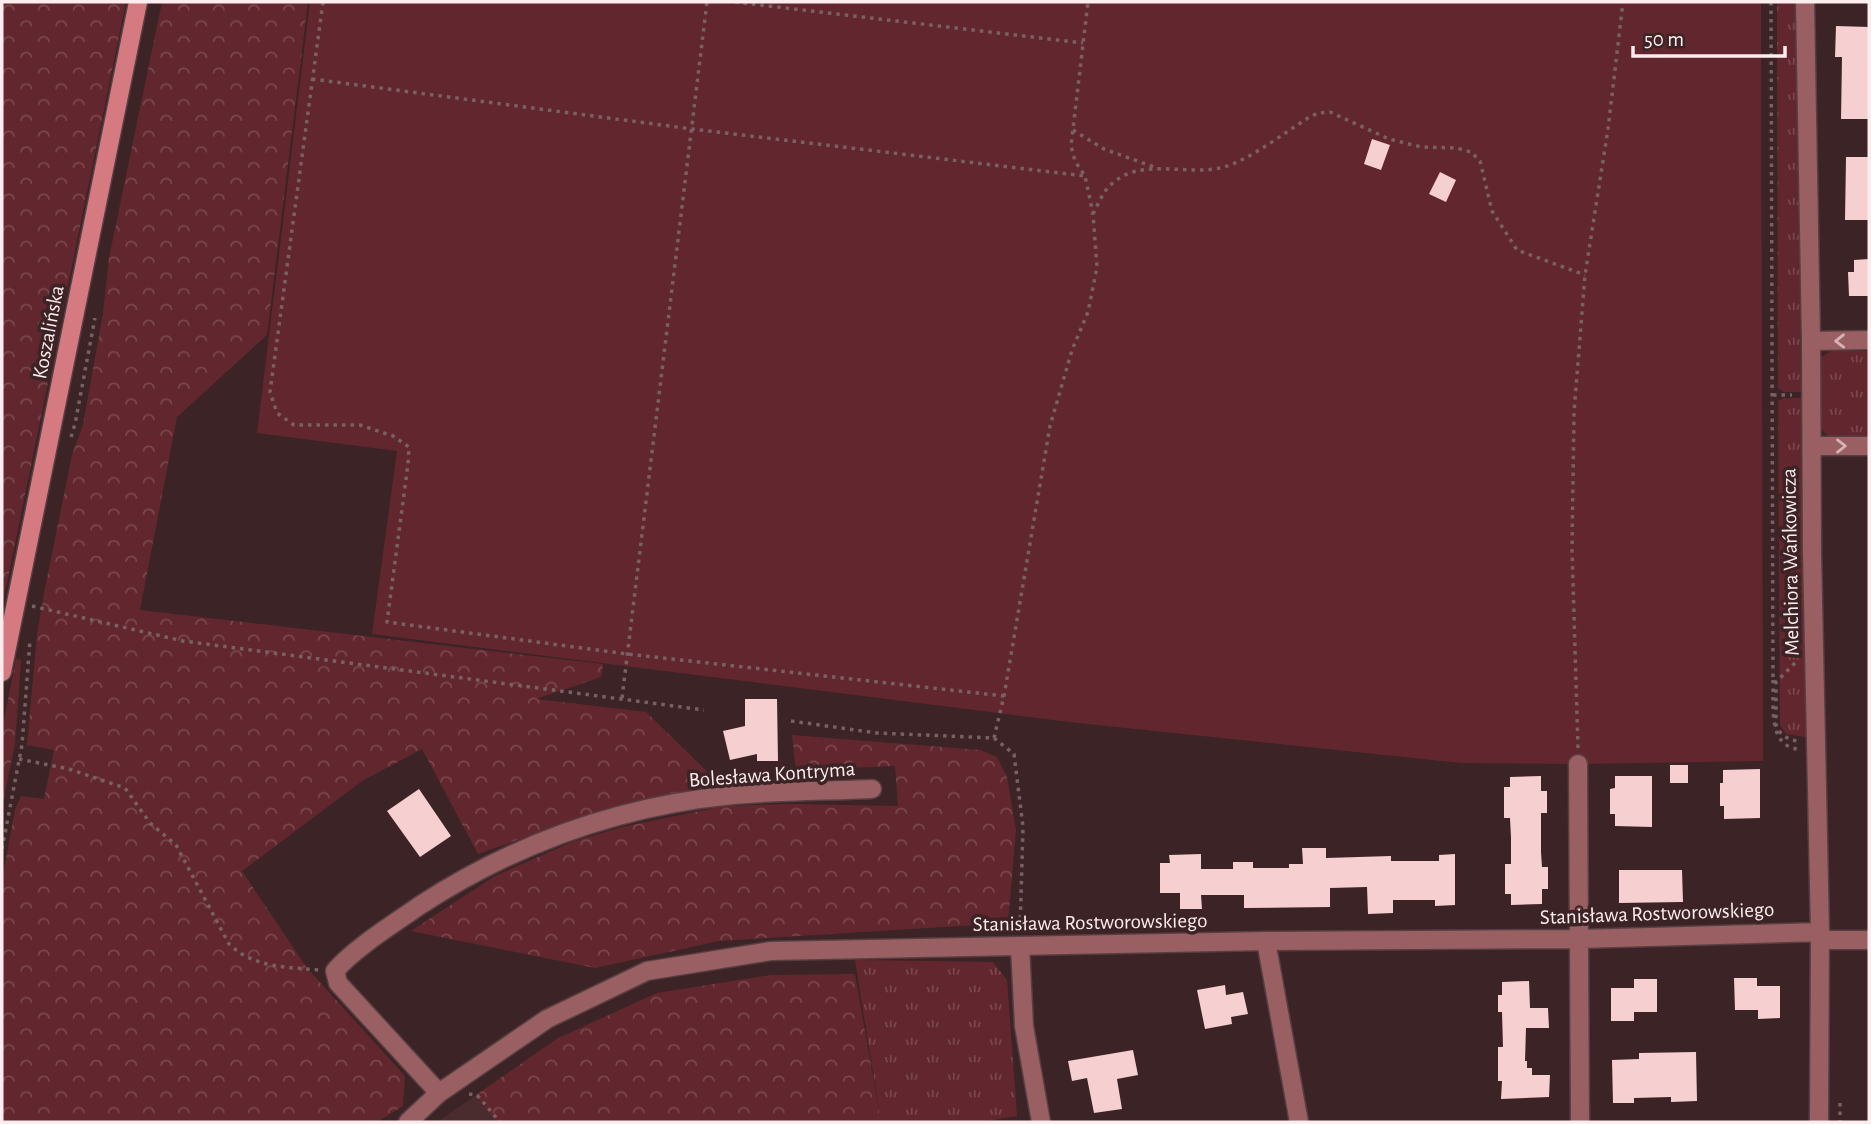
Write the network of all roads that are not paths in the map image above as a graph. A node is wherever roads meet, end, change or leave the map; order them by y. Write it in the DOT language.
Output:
graph roads {
  1 [pos="138,2"];
  2 [pos="1805,2"];
  3 [pos="1869,340"];
  4 [pos="1811,341"];
  5 [pos="1812,446"];
  6 [pos="1869,446"];
  7 [pos="2,672"];
  8 [pos="1578,764"];
  9 [pos="872,789"];
  10 [pos="1820,936"];
  11 [pos="1580,939"];
  12 [pos="1869,940"];
  13 [pos="1266,941"];
  14 [pos="1020,946"];
  15 [pos="439,1093"];
  16 [pos="408,1122"];
  17 [pos="1041,1122"];
  18 [pos="1299,1122"];
  19 [pos="1580,1122"];
  20 [pos="1819,1122"];
  1 -- 7 [label="street, Koszalińska"];
  2 -- 4 [label="street, Melchiora Wańkowicza"];
  3 -- 4 [label="street, one-way"];
  4 -- 5 [label="street, Melchiora Wańkowicza"];
  5 -- 6 [label="street, one-way"];
  5 -- 10 [label="street, Melchiora Wańkowicza"];
  8 -- 11 [label="street"];
  9 -- 15 [label="street, Bolesława Kontryma"];
  10 -- 11 [label="street, Stanisława Rostworowskiego"];
  10 -- 12 [label="street, Stanisława Rostworowskiego"];
  10 -- 20 [label="street, Melchiora Wańkowicza"];
  11 -- 13 [label="street, Stanisława Rostworowskiego"];
  11 -- 19 [label="street"];
  13 -- 14 [label="street, Stanisława Rostworowskiego"];
  13 -- 18 [label="street"];
  14 -- 15 [label="street, Stanisława Rostworowskiego"];
  14 -- 17 [label="street"];
  15 -- 16 [label="street, Stanisława Rostworowskiego"];
}
